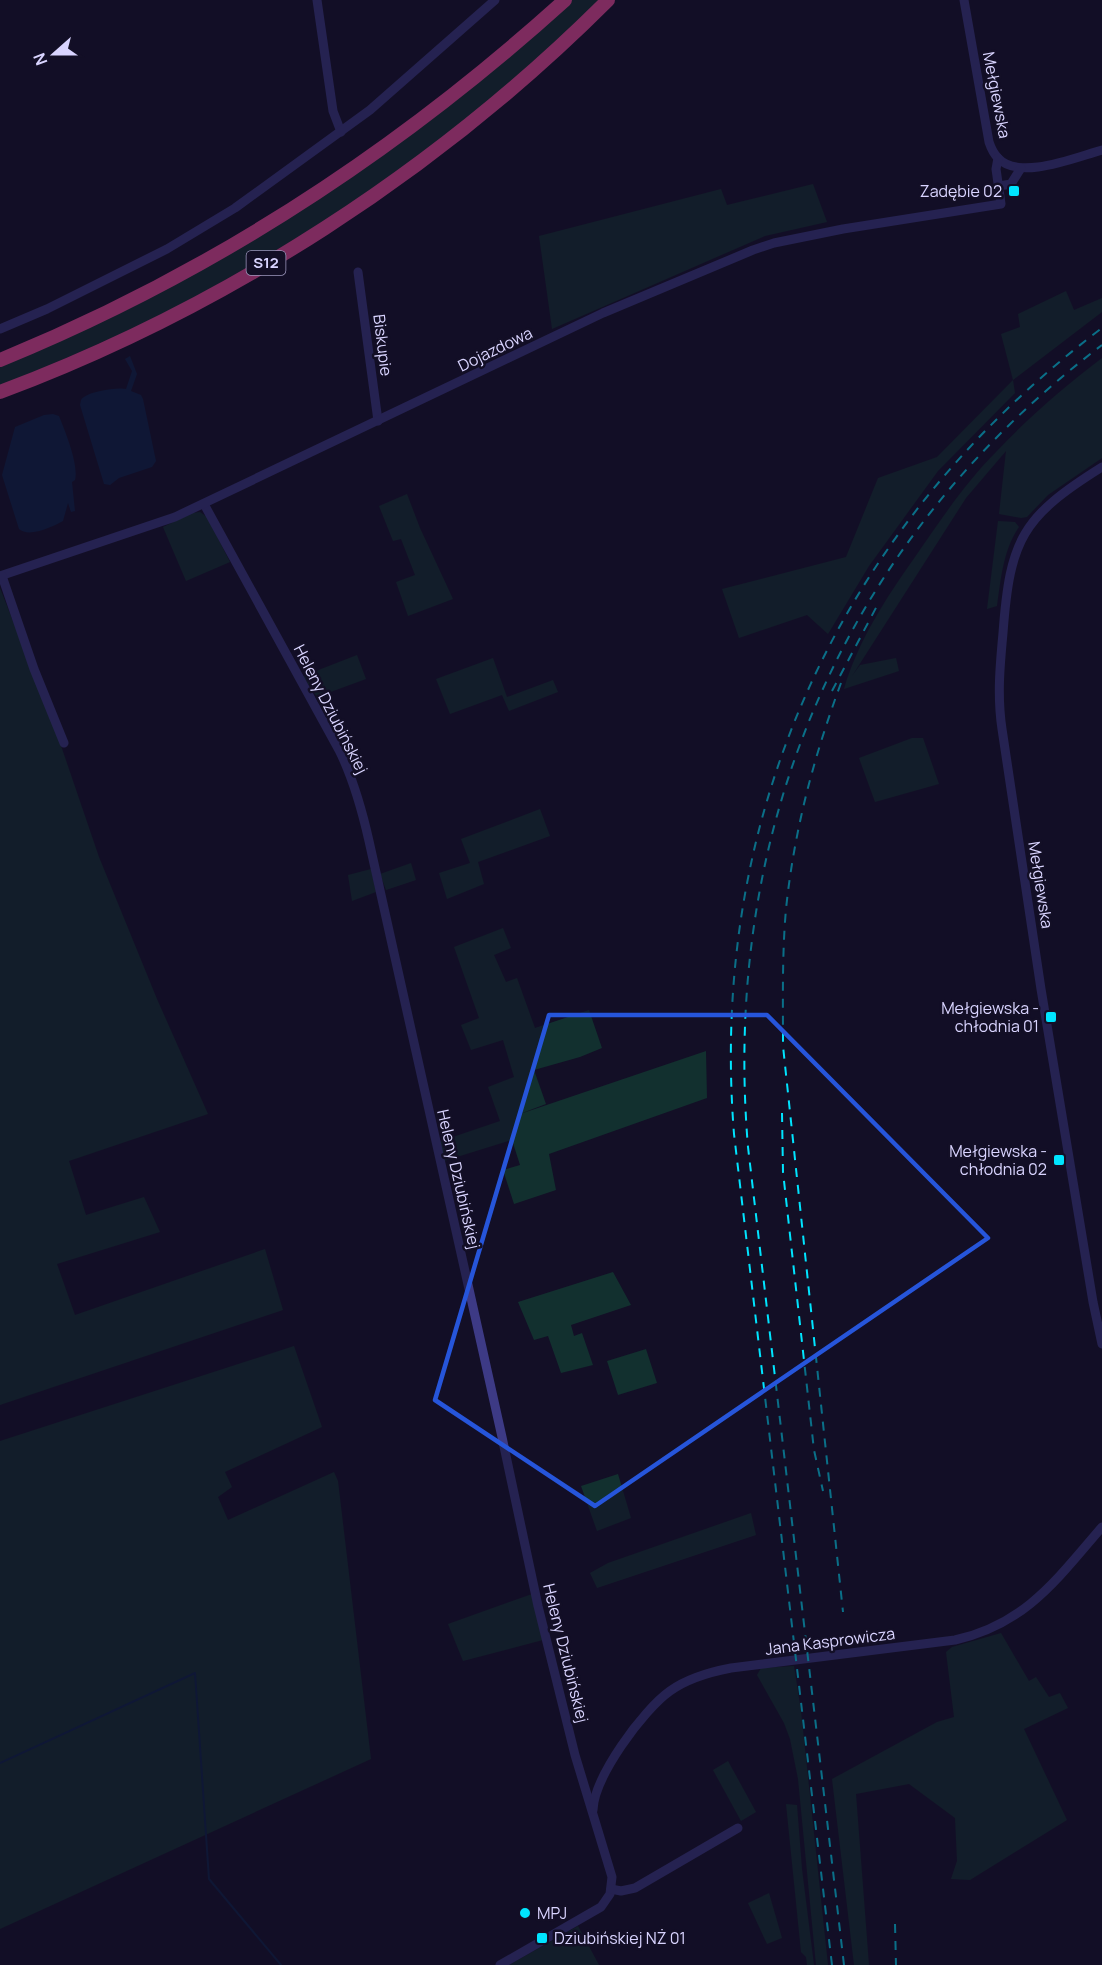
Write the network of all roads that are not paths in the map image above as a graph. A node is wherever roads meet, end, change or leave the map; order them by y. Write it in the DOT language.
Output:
graph roads {
  1 [pos="317,0"];
  2 [pos="495,0"];
  3 [pos="564,0"];
  4 [pos="608,0"];
  5 [pos="964,0"];
  6 [pos="341,132"];
  7 [pos="1102,150"];
  8 [pos="998,158"];
  9 [pos="1021,168"];
  10 [pos="999,186"];
  11 [pos="358,272"];
  12 [pos="0,329"];
  13 [pos="0,360"];
  14 [pos="0,392"];
  15 [pos="378,421"];
  16 [pos="1102,467"];
  17 [pos="204,504"];
  18 [pos="1,576"];
  19 [pos="64,743"];
  20 [pos="1102,1344"];
  21 [pos="1102,1527"];
  22 [pos="579,1770"];
  23 [pos="603,1778"];
  24 [pos="593,1813"];
  25 [pos="738,1828"];
  26 [pos="611,1889"];
  27 [pos="500,1965"];
  1 -- 6 [label="street"];
  2 -- 6 [label="street"];
  3 -- 13 [label="highway, S12"];
  4 -- 14 [label="highway, S12"];
  5 -- 8 [label="street, Mełgiewska"];
  6 -- 12 [label="street"];
  7 -- 9 [label="street"];
  8 -- 9 [label="street, Mełgiewska"];
  8 -- 10 [label="street"];
  9 -- 10 [label="street"];
  10 -- 15 [label="street, Dojazdowa"];
  11 -- 15 [label="street, Biskupie"];
  15 -- 17 [label="street, Dojazdowa"];
  16 -- 20 [label="street, Mełgiewska"];
  17 -- 18 [label="street, Dojazdowa"];
  17 -- 22 [label="street, Heleny Dziubińskiej"];
  18 -- 19 [label="street"];
  21 -- 23 [label="street, Jana Kasprowicza"];
  22 -- 23 [label="street"];
  22 -- 24 [label="street, Heleny Dziubińskiej"];
  23 -- 24 [label="street, Jana Kasprowicza"];
  24 -- 26 [label="street, Heleny Dziubińskiej"];
  25 -- 26 [label="street"];
  26 -- 27 [label="street"];
}
